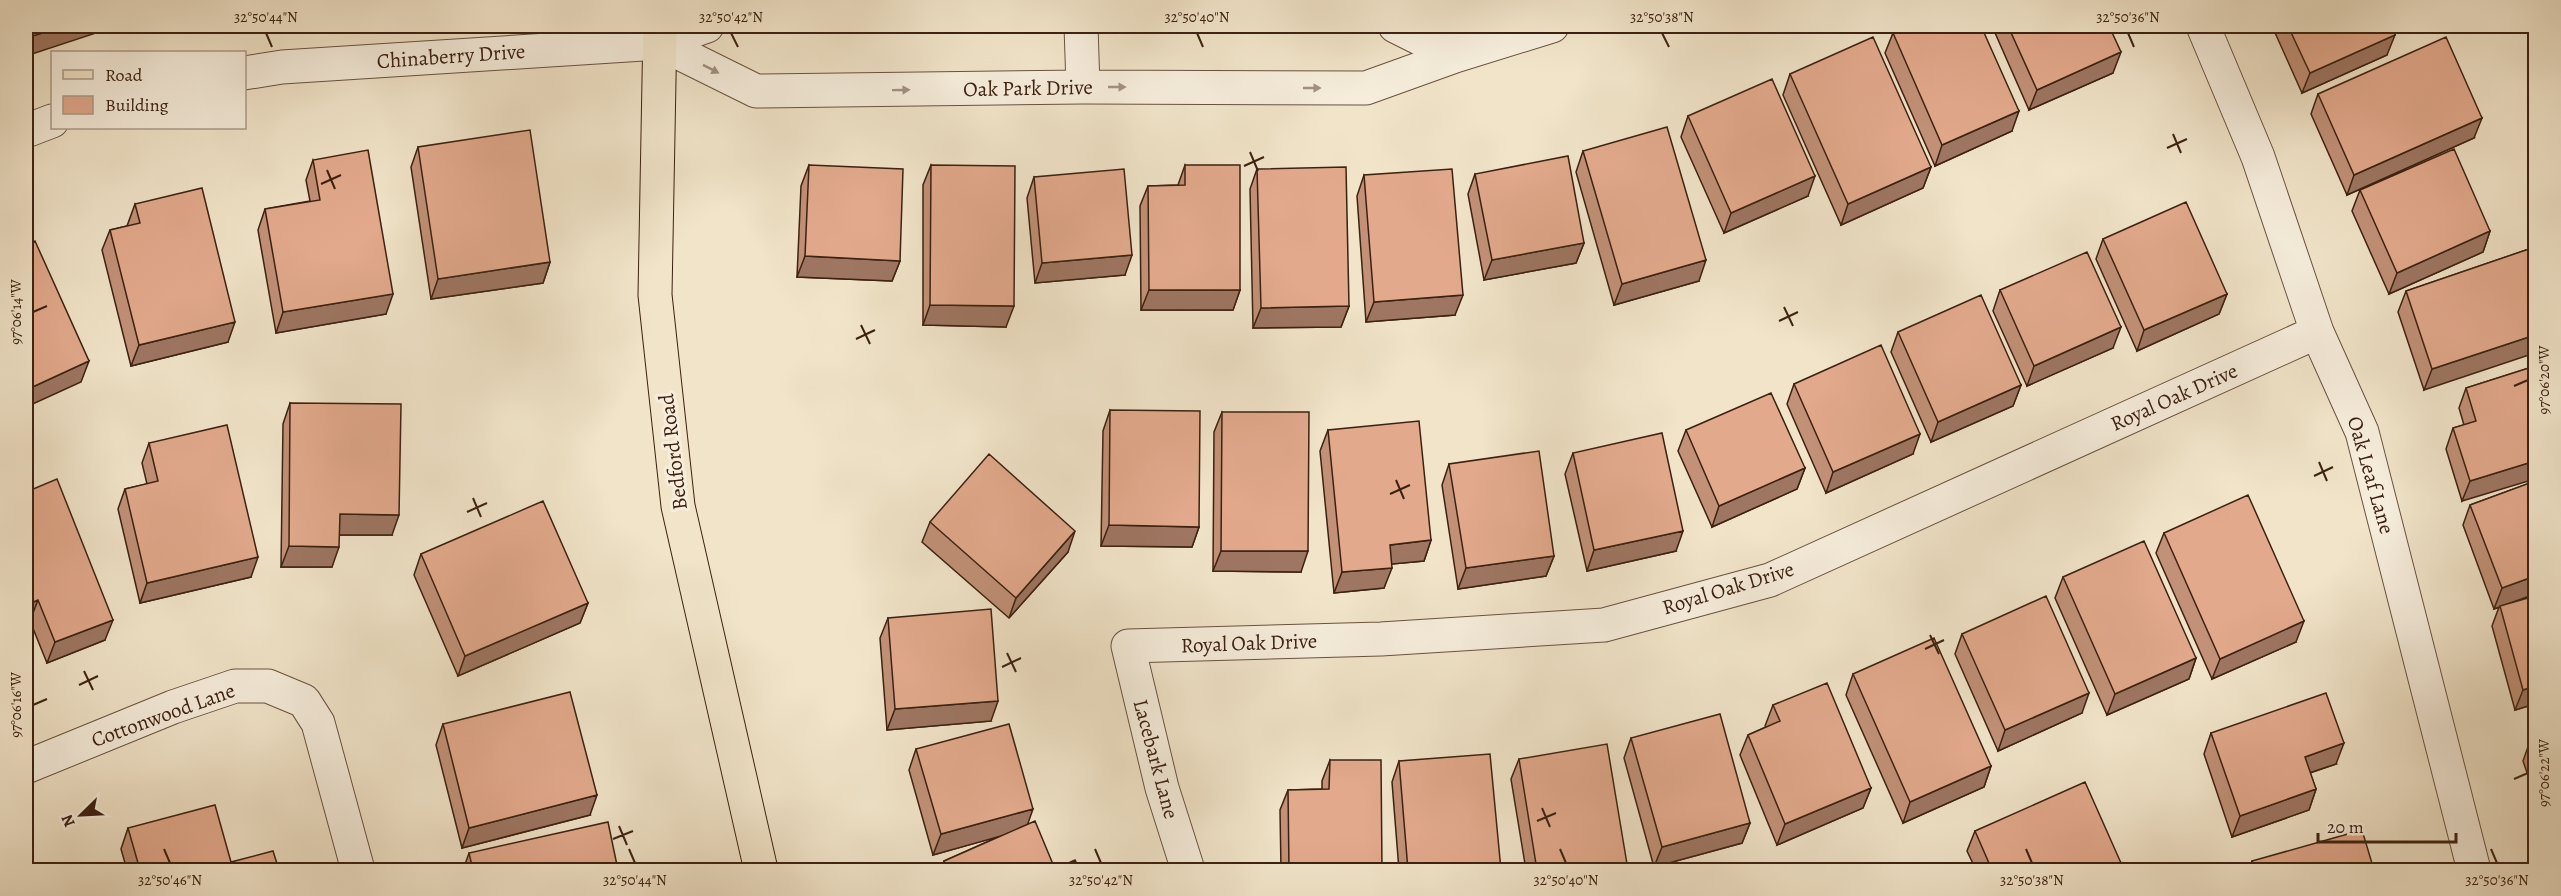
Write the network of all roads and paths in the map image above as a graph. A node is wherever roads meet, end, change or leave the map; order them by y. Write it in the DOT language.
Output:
graph roads {
  1 [pos="707,26"];
  2 [pos="1081,26"];
  3 [pos="1395,26"];
  4 [pos="1552,26"];
  5 [pos="2203,26"];
  6 [pos="659,34"];
  7 [pos="1456,41"];
  8 [pos="246,73"];
  9 [pos="1083,87"];
  10 [pos="51,121"];
  11 [pos="26,131"];
  12 [pos="2318,332"];
  13 [pos="1128,646"];
  14 [pos="26,767"];
  15 [pos="358,870"];
  16 [pos="761,870"];
  17 [pos="1188,870"];
  18 [pos="2474,870"];
  1 -- 6 [label="street"];
  2 -- 9 [label="street"];
  3 -- 7 [label="street"];
  4 -- 7 [label="street, Oak Park Drive"];
  5 -- 12 [label="street, Oak Leaf Lane"];
  6 -- 8 [label="street, Chinaberry Drive"];
  6 -- 9 [label="street, Oak Park Drive, one-way"];
  6 -- 16 [label="main road, Bedford Road"];
  9 -- 7 [label="street, Oak Park Drive, one-way"];
  10 -- 11 [label="street"];
  12 -- 13 [label="street, Royal Oak Drive"];
  12 -- 18 [label="street, Oak Leaf Lane"];
  13 -- 17 [label="street, Lacebark Lane"];
  14 -- 15 [label="street, Cottonwood Lane"];
}
